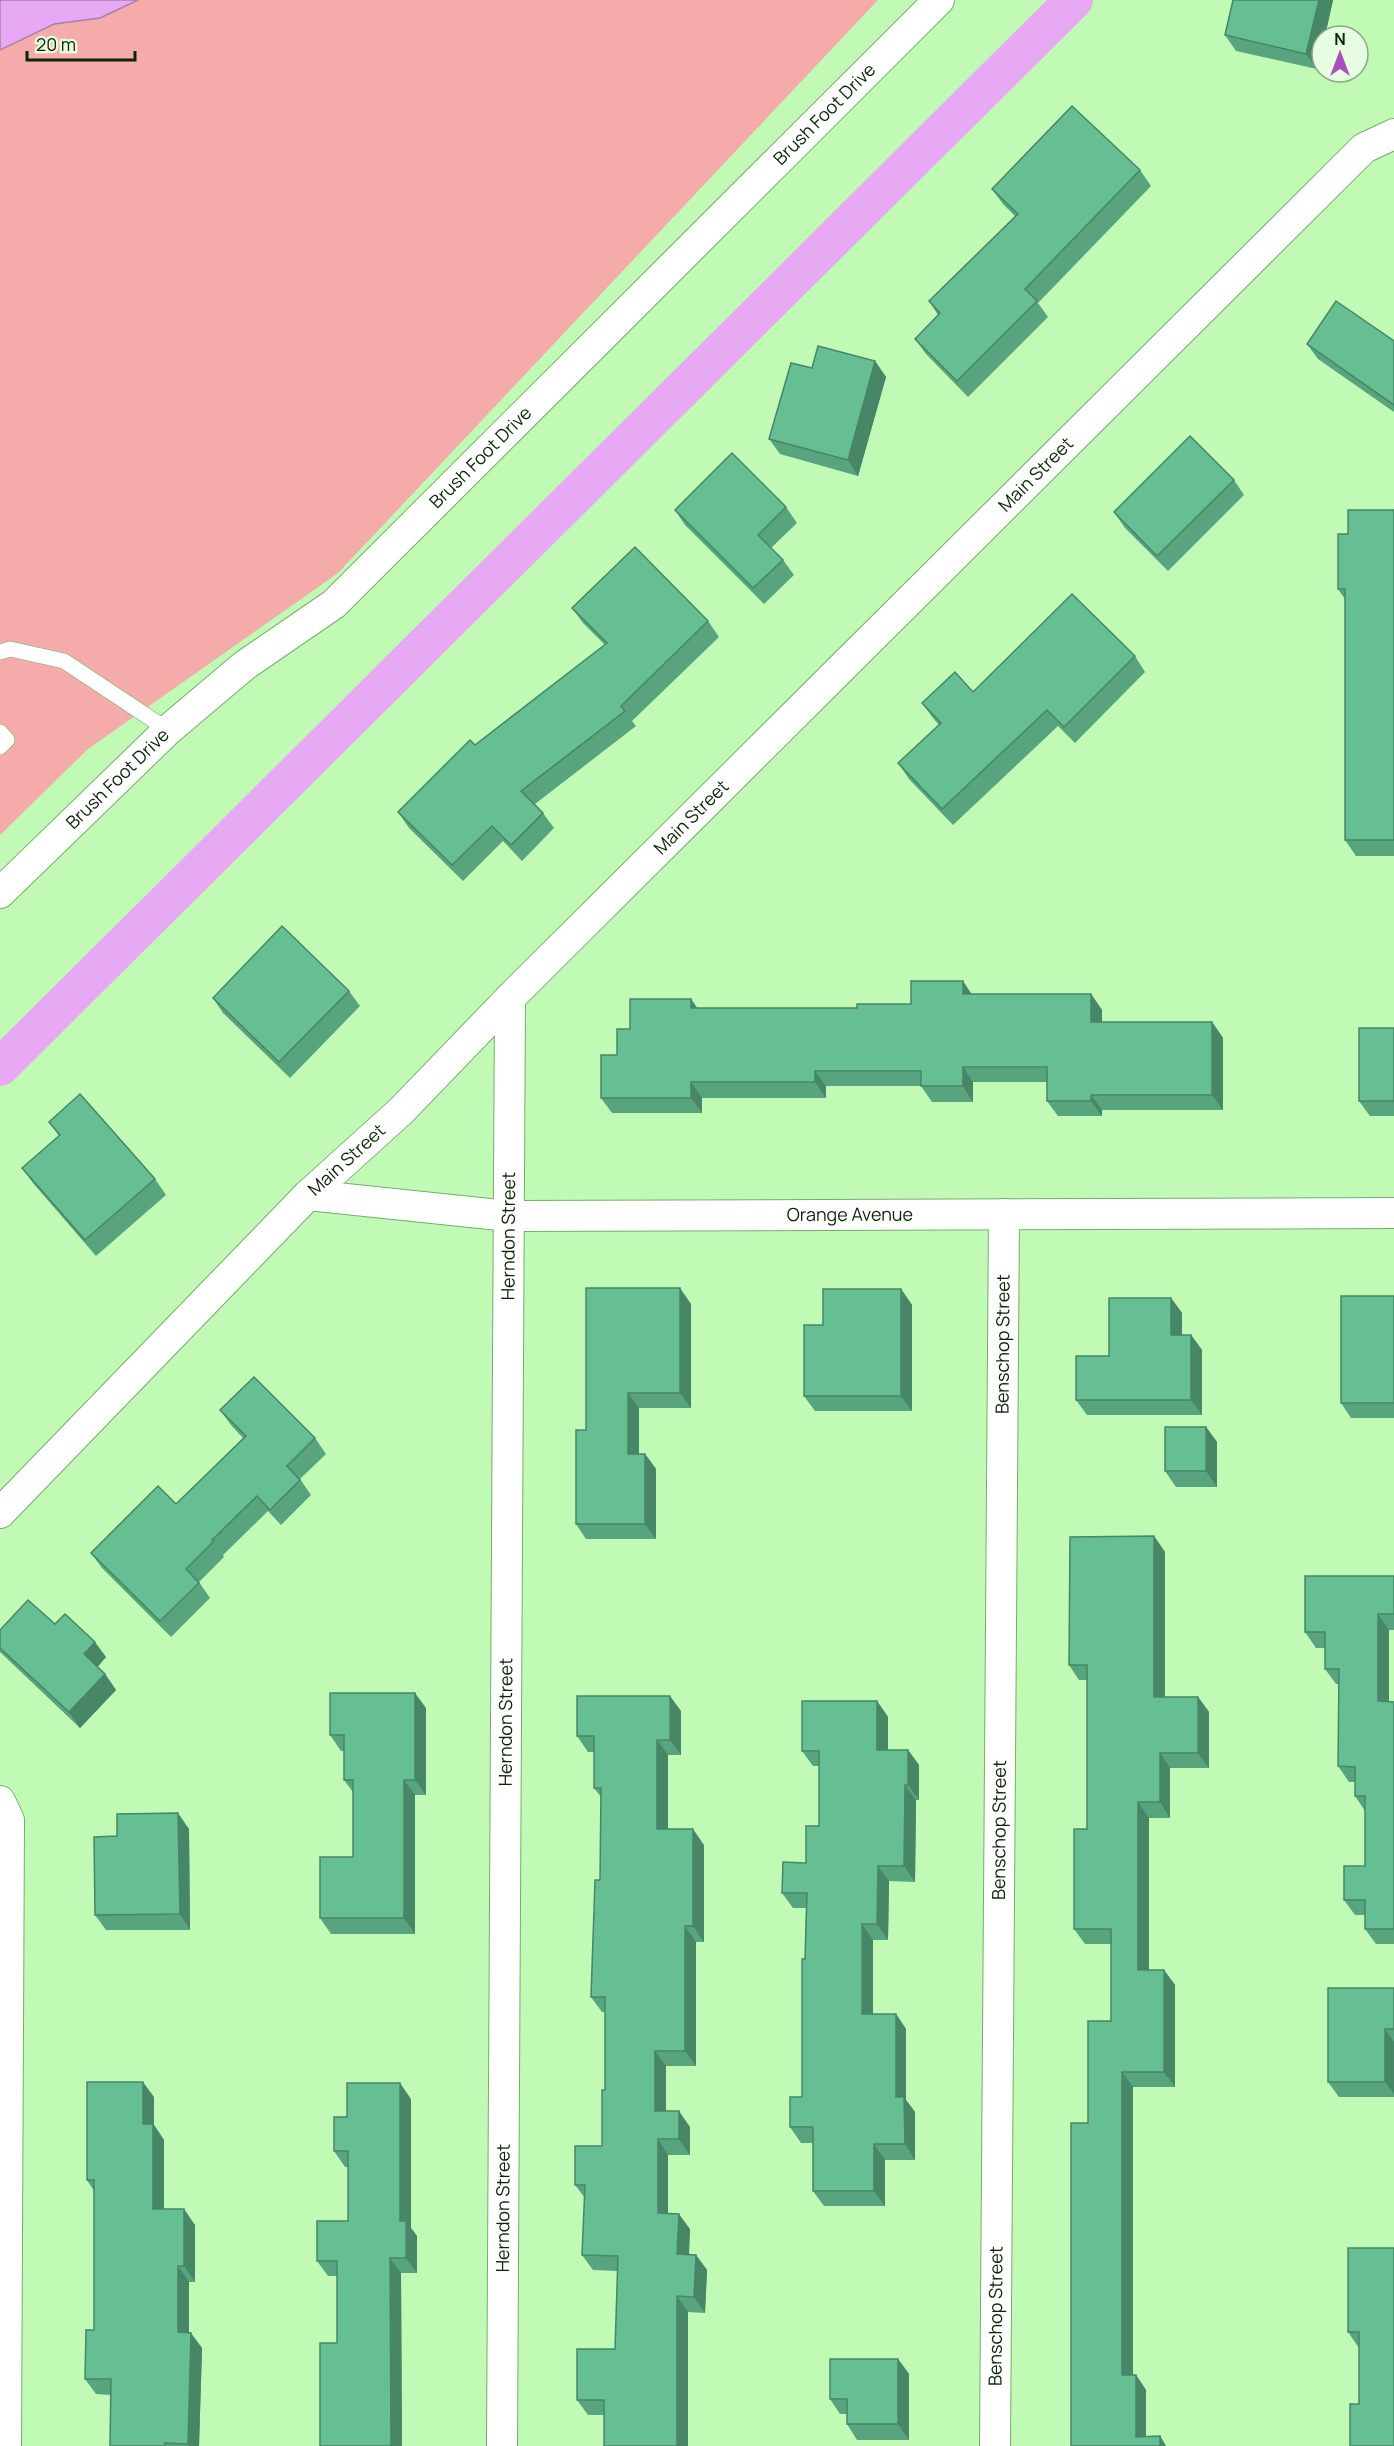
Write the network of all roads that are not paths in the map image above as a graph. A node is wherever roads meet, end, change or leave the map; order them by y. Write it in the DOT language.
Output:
graph roads {
  1 [pos="939,0"];
  2 [pos="1394,118"];
  3 [pos="1394,134"];
  4 [pos="1364,148"];
  5 [pos="0,652"];
  6 [pos="168,730"];
  7 [pos="0,732"];
  8 [pos="0,747"];
  9 [pos="0,893"];
  10 [pos="510,998"];
  11 [pos="308,1195"];
  12 [pos="1394,1213"];
  13 [pos="1004,1214"];
  14 [pos="509,1215"];
  15 [pos="0,1513"];
  16 [pos="0,1801"];
  17 [pos="6,2446"];
  18 [pos="502,2446"];
  19 [pos="995,2446"];
  1 -- 6 [label="street, Brush Foot Drive"];
  2 -- 4 [label="street"];
  3 -- 4 [label="street, Main Street"];
  4 -- 10 [label="street, Main Street"];
  5 -- 6 [label="lane"];
  6 -- 9 [label="street, Brush Foot Drive"];
  7 -- 8 [label="lane"];
  10 -- 11 [label="street, Main Street"];
  10 -- 14 [label="street, Herndon Street"];
  11 -- 14 [label="street, Orange Avenue"];
  11 -- 15 [label="street, Main Street"];
  12 -- 13 [label="street, Orange Avenue"];
  13 -- 14 [label="street, Orange Avenue"];
  13 -- 19 [label="street, Benschop Street"];
  14 -- 18 [label="street, Herndon Street"];
  16 -- 17 [label="street"];
}
